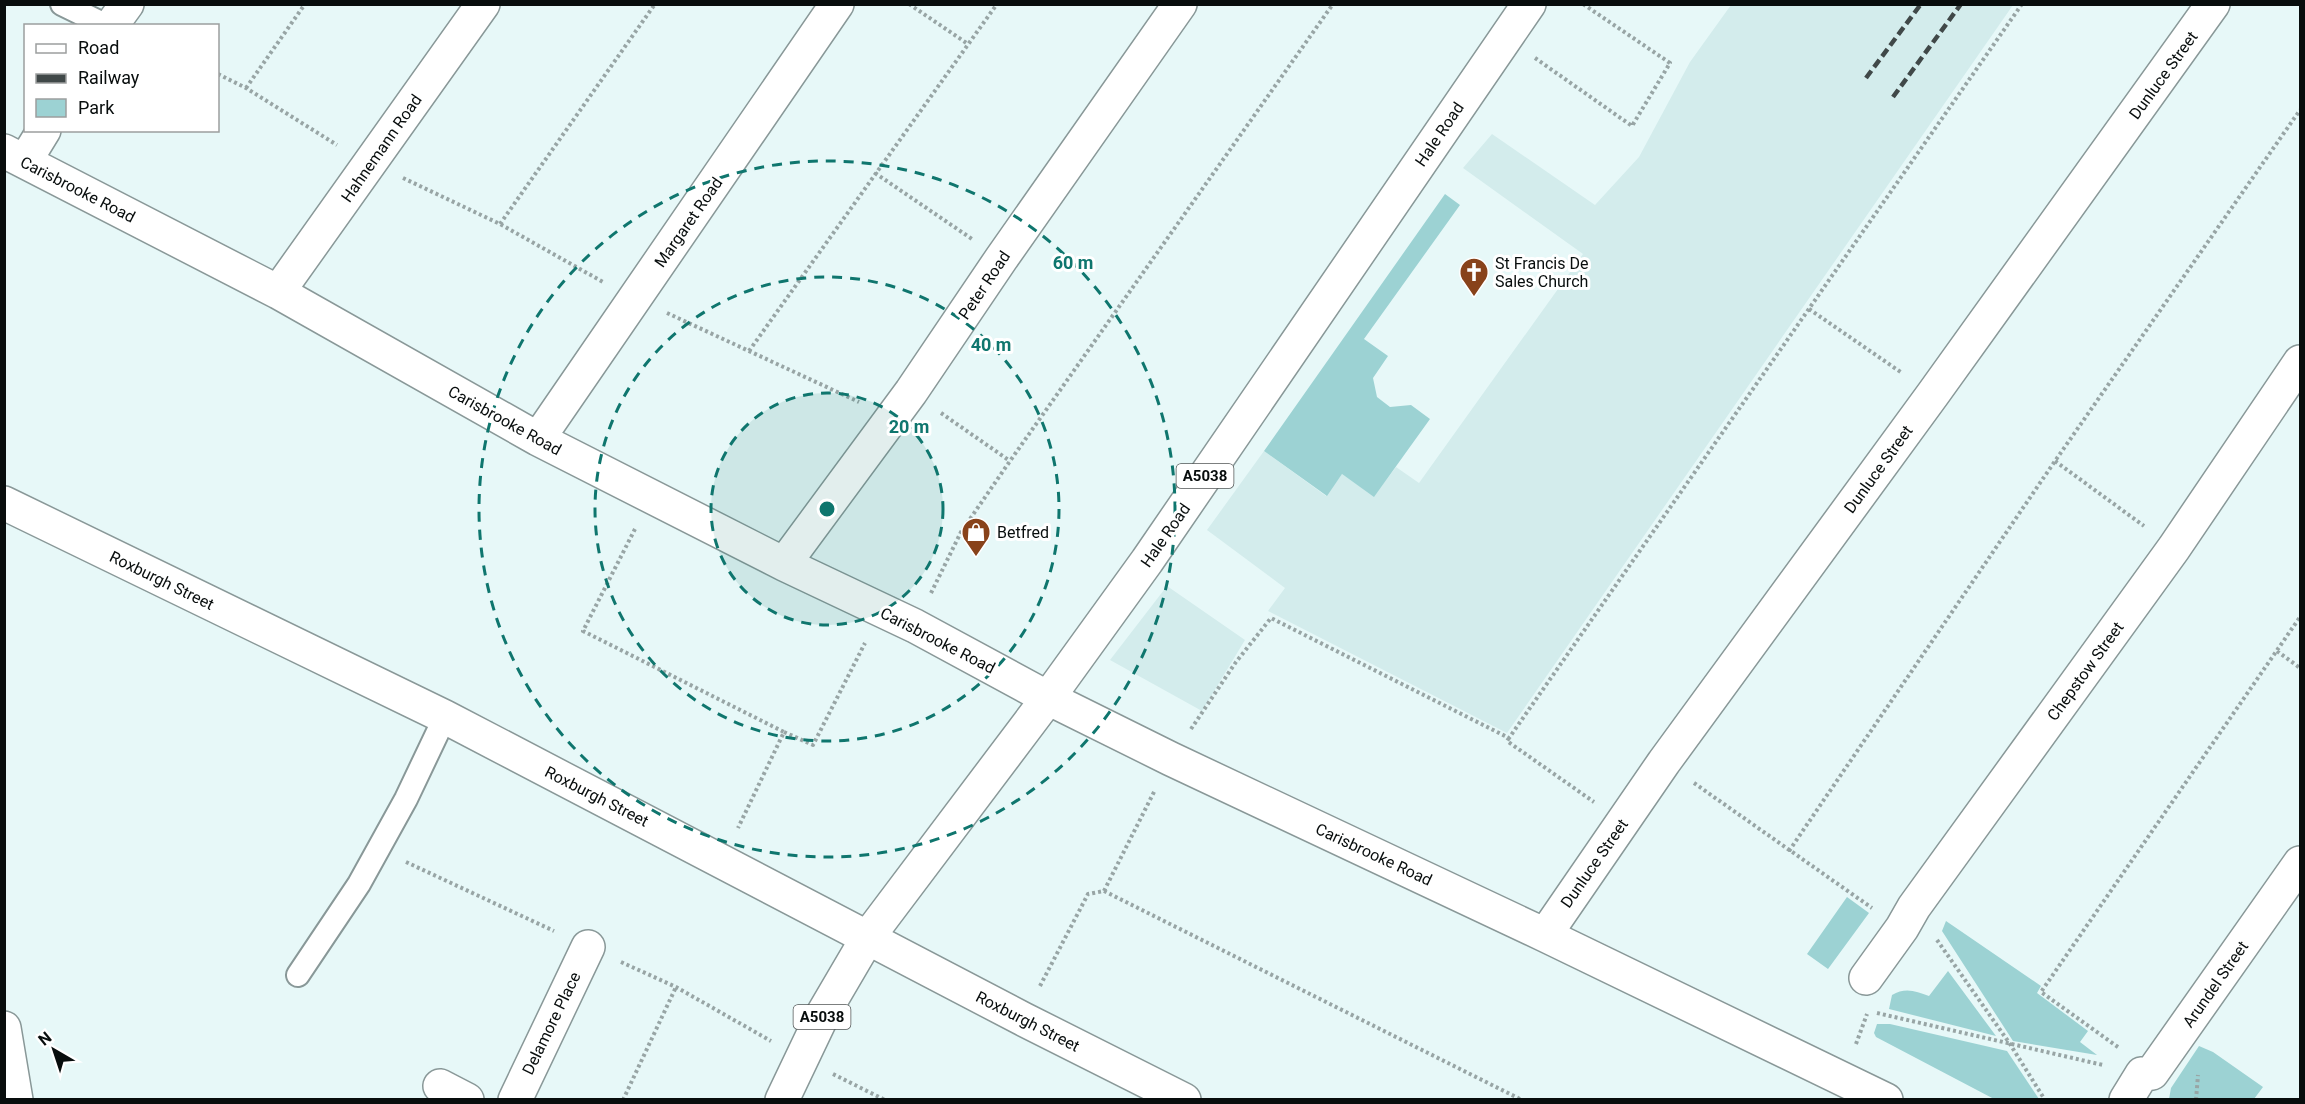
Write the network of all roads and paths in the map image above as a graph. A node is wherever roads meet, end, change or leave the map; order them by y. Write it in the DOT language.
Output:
graph roads {
  1 [pos="62,4"];
  2 [pos="127,4"];
  3 [pos="305,4"];
  4 [pos="483,4"];
  5 [pos="655,4"];
  6 [pos="837,4"];
  7 [pos="909,4"];
  8 [pos="997,4"];
  9 [pos="1180,4"];
  10 [pos="1333,4"];
  11 [pos="1529,4"];
  12 [pos="1583,4"];
  13 [pos="2022,4"];
  14 [pos="2213,4"];
  15 [pos="103,24"];
  16 [pos="112,24"];
  17 [pos="1505,37"];
  18 [pos="968,44"];
  19 [pos="219,74"];
  20 [pos="246,88"];
  21 [pos="2301,110"];
  22 [pos="42,132"];
  23 [pos="15,156"];
  24 [pos="372,161"];
  25 [pos="876,173"];
  26 [pos="500,224"];
  27 [pos="1001,259"];
  28 [pos="278,292"];
  29 [pos="635,298"];
  30 [pos="1809,309"];
  31 [pos="748,351"];
  32 [pos="2301,362"];
  33 [pos="1933,394"];
  34 [pos="901,405"];
  35 [pos="538,439"];
  36 [pos="1010,461"];
  37 [pos="2055,461"];
  38 [pos="652,497"];
  39 [pos="4,503"];
  40 [pos="2174,548"];
  41 [pos="784,564"];
  42 [pos="881,610"];
  43 [pos="2301,617"];
  44 [pos="915,626"];
  45 [pos="2277,651"];
  46 [pos="2301,668"];
  47 [pos="1048,698"];
  48 [pos="444,717"];
  49 [pos="784,732"];
  50 [pos="1509,738"];
  51 [pos="1171,759"];
  52 [pos="1664,762"];
  53 [pos="1623,822"];
  54 [pos="378,849"];
  55 [pos="1789,851"];
  56 [pos="723,861"];
  57 [pos="2301,863"];
  58 [pos="1104,891"];
  59 [pos="1908,918"];
  60 [pos="1545,935"];
  61 [pos="868,937"];
  62 [pos="588,946"];
  63 [pos="298,975"];
  64 [pos="1866,978"];
  65 [pos="676,987"];
  66 [pos="1023,1019"];
  67 [pos="4,1028"];
  68 [pos="2010,1044"];
  69 [pos="802,1058"];
  70 [pos="1838,1076"];
  71 [pos="2140,1082"];
  72 [pos="16,1100"];
  73 [pos="515,1100"];
  74 [pos="623,1100"];
  75 [pos="782,1100"];
  76 [pos="885,1100"];
  77 [pos="1184,1100"];
  78 [pos="1522,1100"];
  79 [pos="1886,1100"];
  80 [pos="2044,1100"];
  1 -- 15 [label="lane"];
  2 -- 16 [label="street"];
  3 -- 20 [label="path"];
  4 -- 24 [label="street, Hahnemann Road"];
  5 -- 26 [label="path"];
  6 -- 29 [label="street, Margaret Road"];
  7 -- 18 [label="path"];
  8 -- 18 [label="path"];
  9 -- 27 [label="street, Peter Road"];
  10 -- 36 [label="path"];
  11 -- 17 [label="street, Hale Road / A5038"];
  12 -- 17 [label="path"];
  13 -- 30 [label="path"];
  14 -- 33 [label="street, Dunluce Street"];
  17 -- 47 [label="street, Hale Road / A5038"];
  18 -- 25 [label="path"];
  19 -- 20 [label="path"];
  20 -- 24 [label="path"];
  21 -- 37 [label="path"];
  22 -- 23 [label="street"];
  23 -- 28 [label="street, Carisbrooke Road"];
  24 -- 26 [label="path"];
  24 -- 28 [label="street, Hahnemann Road"];
  25 -- 27 [label="path"];
  25 -- 31 [label="path"];
  26 -- 29 [label="path"];
  27 -- 34 [label="street, Peter Road"];
  28 -- 35 [label="street, Carisbrooke Road"];
  29 -- 31 [label="path"];
  29 -- 35 [label="street, Margaret Road"];
  30 -- 33 [label="path"];
  30 -- 50 [label="path"];
  31 -- 34 [label="path"];
  32 -- 40 [label="street, Chepstow Street"];
  33 -- 52 [label="street, Dunluce Street"];
  34 -- 36 [label="path"];
  34 -- 41 [label="street, Peter Road"];
  35 -- 38 [label="street, Carisbrooke Road"];
  36 -- 44 [label="path"];
  37 -- 40 [label="path"];
  37 -- 55 [label="path"];
  38 -- 41 [label="street, Carisbrooke Road"];
  38 -- 49 [label="path"];
  39 -- 48 [label="street, Roxburgh Street"];
  40 -- 59 [label="street, Chepstow Street"];
  41 -- 42 [label="street, Carisbrooke Road"];
  42 -- 44 [label="street, Carisbrooke Road"];
  42 -- 49 [label="path"];
  43 -- 45 [label="path"];
  44 -- 47 [label="street, Carisbrooke Road"];
  45 -- 46 [label="path"];
  45 -- 71 [label="path"];
  47 -- 51 [label="street, Carisbrooke Road"];
  47 -- 61 [label="street, Hale Road / A5038"];
  48 -- 54 [label="lane"];
  48 -- 56 [label="street, Roxburgh Street"];
  49 -- 56 [label="path"];
  50 -- 51 [label="path"];
  50 -- 53 [label="path"];
  51 -- 58 [label="path"];
  51 -- 60 [label="street, Carisbrooke Road"];
  52 -- 53 [label="street, Dunluce Street"];
  52 -- 55 [label="path"];
  53 -- 60 [label="street, Dunluce Street"];
  54 -- 62 [label="path"];
  54 -- 63 [label="lane"];
  55 -- 59 [label="path"];
  56 -- 61 [label="street, Roxburgh Street"];
  57 -- 71 [label="street, Arundel Street"];
  58 -- 66 [label="path"];
  58 -- 78 [label="path"];
  59 -- 64 [label="street, Chepstow Street"];
  59 -- 68 [label="path"];
  60 -- 70 [label="street, Carisbrooke Road"];
  61 -- 66 [label="street, Roxburgh Street"];
  61 -- 69 [label="street, A5038"];
  62 -- 65 [label="path"];
  62 -- 73 [label="street, Delamore Place"];
  65 -- 69 [label="path"];
  65 -- 74 [label="path"];
  66 -- 77 [label="street, Roxburgh Street"];
  67 -- 72 [label="street"];
  68 -- 70 [label="path"];
  68 -- 71 [label="path"];
  68 -- 80 [label="path"];
  69 -- 75 [label="street, A5038"];
  69 -- 76 [label="path"];
  70 -- 79 [label="street, Carisbrooke Road"];
}
